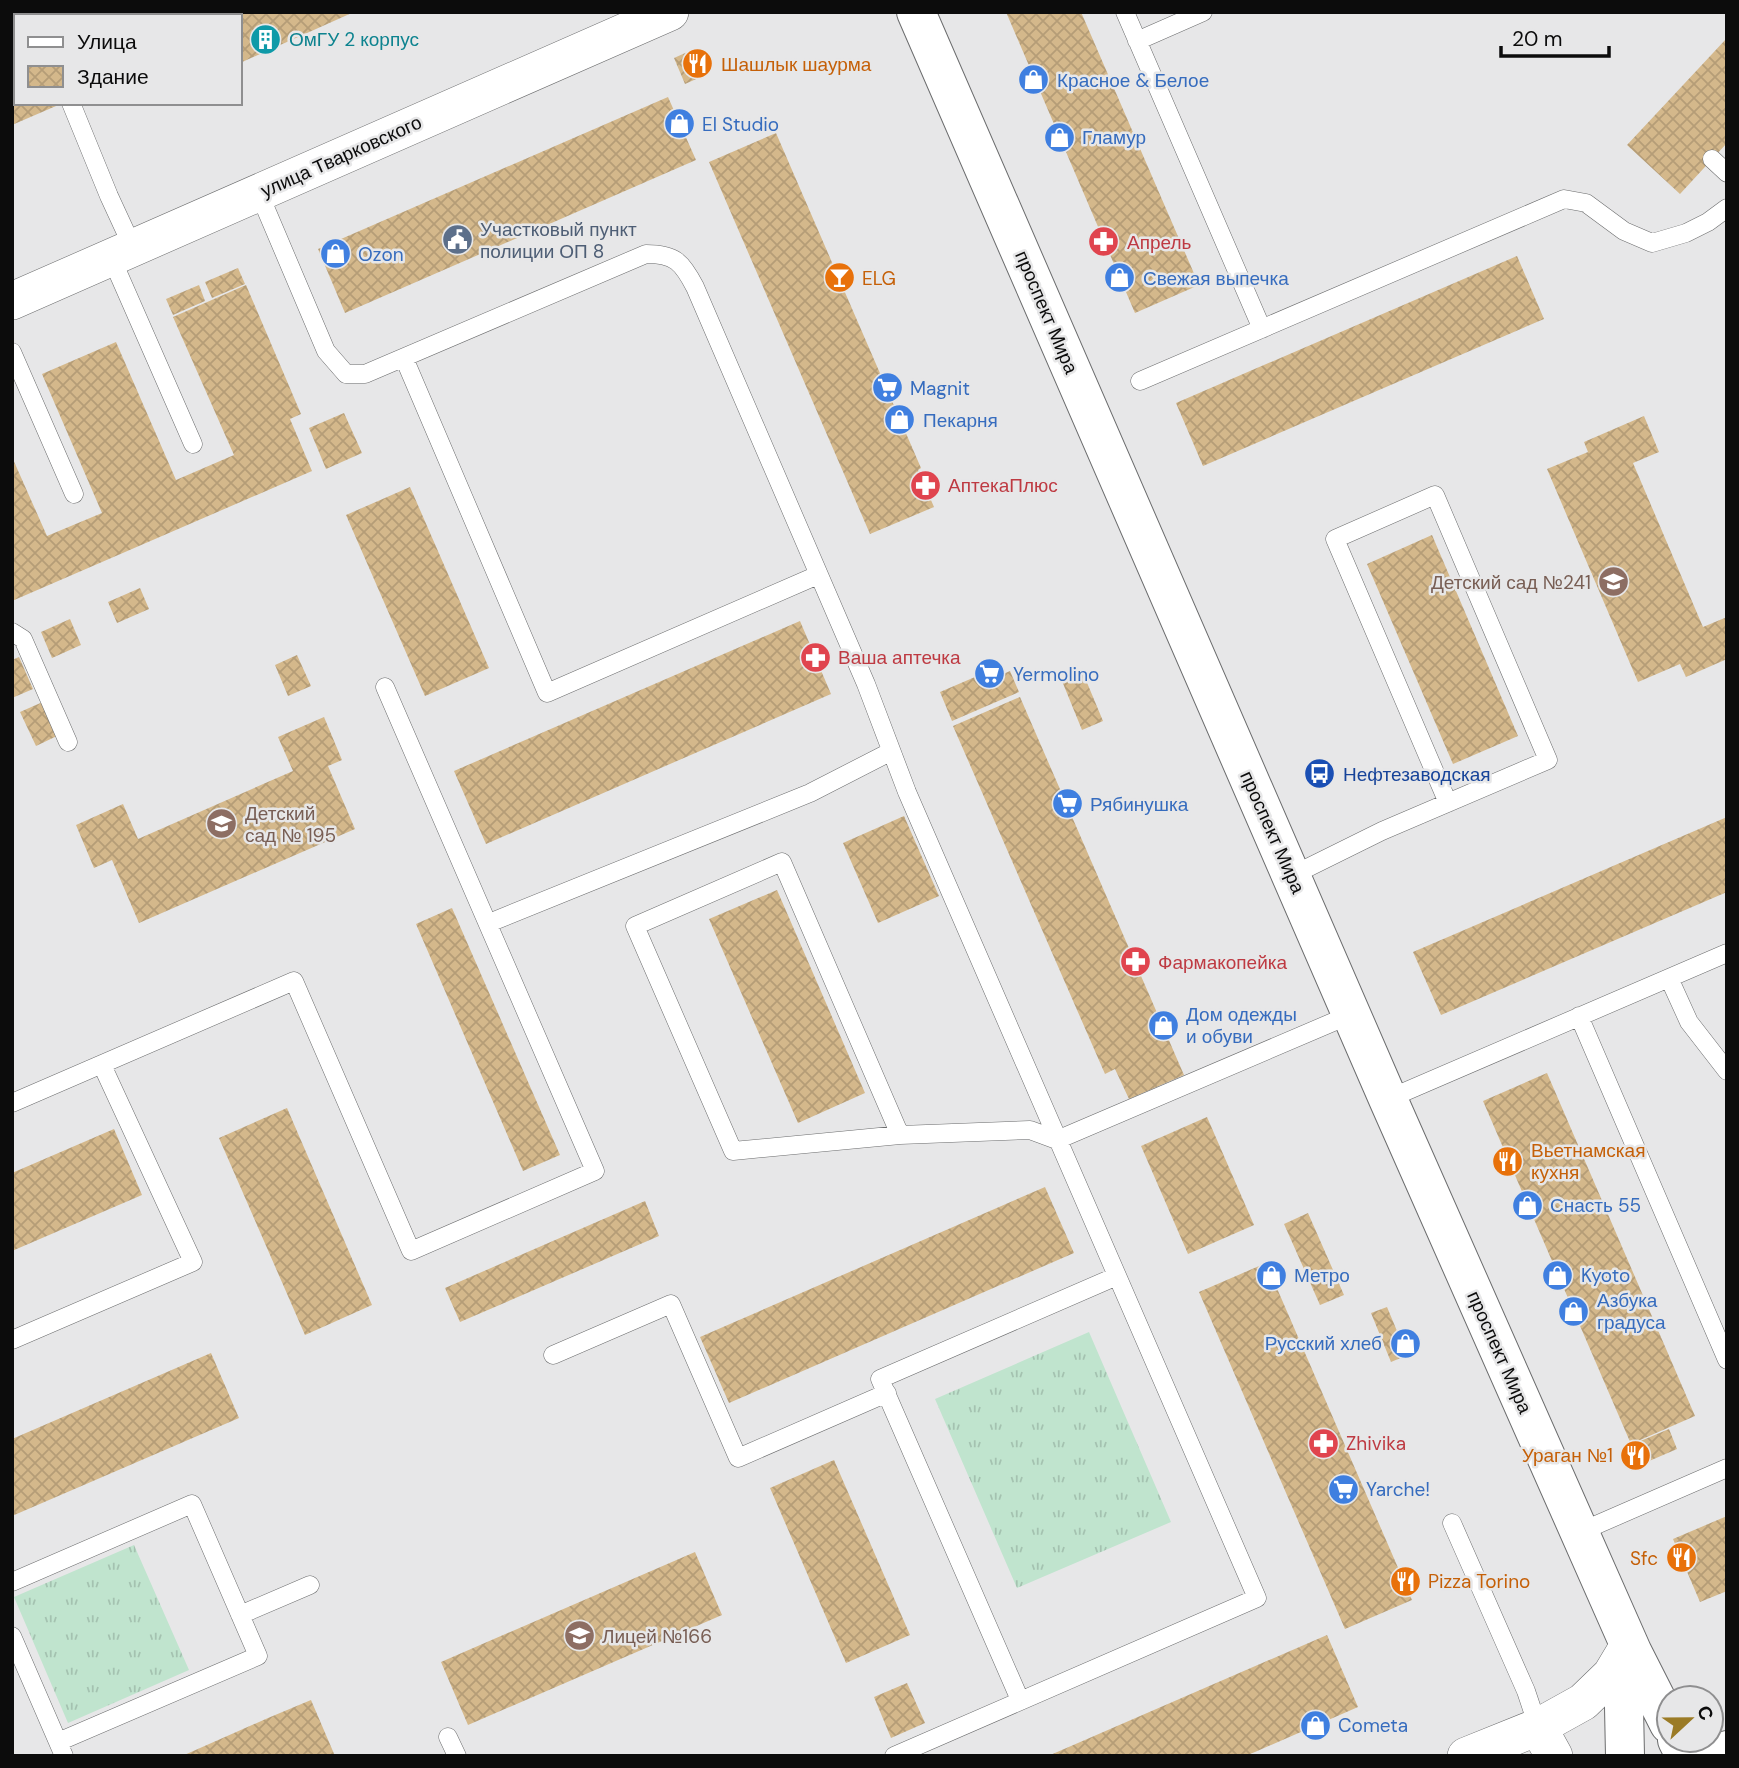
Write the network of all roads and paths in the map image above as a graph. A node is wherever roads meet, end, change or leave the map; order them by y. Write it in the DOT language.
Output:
graph roads {
  1 [pos="670,12"];
  2 [pos="916,12"];
  3 [pos="1125,12"];
  4 [pos="1203,12"];
  5 [pos="1137,41"];
  6 [pos="72,105"];
  7 [pos="1712,159"];
  8 [pos="1727,173"];
  9 [pos="259,193"];
  10 [pos="1727,208"];
  11 [pos="122,252"];
  12 [pos="12,301"];
  13 [pos="1262,329"];
  14 [pos="12,352"];
  15 [pos="404,358"];
  16 [pos="1140,381"];
  17 [pos="193,444"];
  18 [pos="74,494"];
  19 [pos="818,575"];
  20 [pos="12,632"];
  21 [pos="385,687"];
  22 [pos="68,742"];
  23 [pos="890,752"];
  24 [pos="1448,803"];
  25 [pos="1292,876"];
  26 [pos="489,923"];
  27 [pos="1727,953"];
  28 [pos="1669,978"];
  29 [pos="1352,1014"];
  30 [pos="1579,1016"];
  31 [pos="102,1065"];
  32 [pos="1727,1071"];
  33 [pos="1388,1099"];
  34 [pos="12,1103"];
  35 [pos="900,1135"];
  36 [pos="1057,1140"];
  37 [pos="1117,1276"];
  38 [pos="12,1340"];
  39 [pos="553,1355"];
  40 [pos="1727,1360"];
  41 [pos="887,1393"];
  42 [pos="1727,1468"];
  43 [pos="1452,1523"];
  44 [pos="1580,1532"];
  45 [pos="12,1582"];
  46 [pos="310,1585"];
  47 [pos="240,1615"];
  48 [pos="12,1636"];
  49 [pos="1631,1648"];
  50 [pos="1020,1700"];
  51 [pos="1655,1707"];
  52 [pos="1655,1720"];
  53 [pos="1655,1724"];
  54 [pos="448,1737"];
  55 [pos="1546,1741"];
  56 [pos="1727,1748"];
  57 [pos="61,1749"];
  58 [pos="931,1749"];
  59 [pos="457,1756"];
  60 [pos="894,1756"];
  61 [pos="1466,1756"];
  62 [pos="1625,1756"];
  63 [pos="1717,1756"];
  1 -- 9 [label="street, улица Тварковского"];
  2 -- 25 [label="main road, проспект Мира"];
  3 -- 5 [label="lane"];
  4 -- 5 [label="lane"];
  5 -- 13 [label="lane"];
  6 -- 11 [label="lane"];
  7 -- 8 [label="lane"];
  9 -- 11 [label="street, улица Тварковского"];
  9 -- 15 [label="lane"];
  10 -- 13 [label="lane"];
  11 -- 12 [label="street, улица Тварковского"];
  11 -- 17 [label="lane"];
  13 -- 16 [label="lane"];
  14 -- 18 [label="lane"];
  15 -- 19 [label="lane"];
  15 -- 19 [label="lane"];
  19 -- 23 [label="lane"];
  20 -- 22 [label="lane"];
  21 -- 26 [label="lane"];
  23 -- 26 [label="lane"];
  23 -- 36 [label="lane"];
  24 -- 24 [label="lane"];
  24 -- 25 [label="lane"];
  25 -- 29 [label="main road, проспект Мира"];
  26 -- 31 [label="lane"];
  27 -- 28 [label="lane"];
  28 -- 30 [label="lane"];
  28 -- 32 [label="lane"];
  29 -- 33 [label="main road, проспект Мира"];
  29 -- 36 [label="lane"];
  30 -- 33 [label="lane"];
  30 -- 40 [label="lane"];
  31 -- 34 [label="lane"];
  31 -- 38 [label="lane"];
  33 -- 44 [label="main road, проспект Мира"];
  35 -- 35 [label="lane"];
  35 -- 36 [label="lane"];
  36 -- 37 [label="lane"];
  37 -- 41 [label="lane"];
  37 -- 50 [label="lane"];
  39 -- 41 [label="lane"];
  41 -- 50 [label="lane"];
  42 -- 44 [label="lane"];
  43 -- 55 [label="lane"];
  44 -- 49 [label="main road, проспект Мира"];
  45 -- 47 [label="lane"];
  46 -- 47 [label="lane"];
  47 -- 57 [label="lane"];
  48 -- 57 [label="lane"];
  49 -- 51 [label="main road"];
  49 -- 55 [label="street"];
  50 -- 58 [label="lane"];
  52 -- 55 [label="street"];
  53 -- 62 [label="main road"];
  54 -- 59 [label="lane"];
  55 -- 61 [label="street"];
  56 -- 63 [label="main road"];
  58 -- 60 [label="lane"];
}
